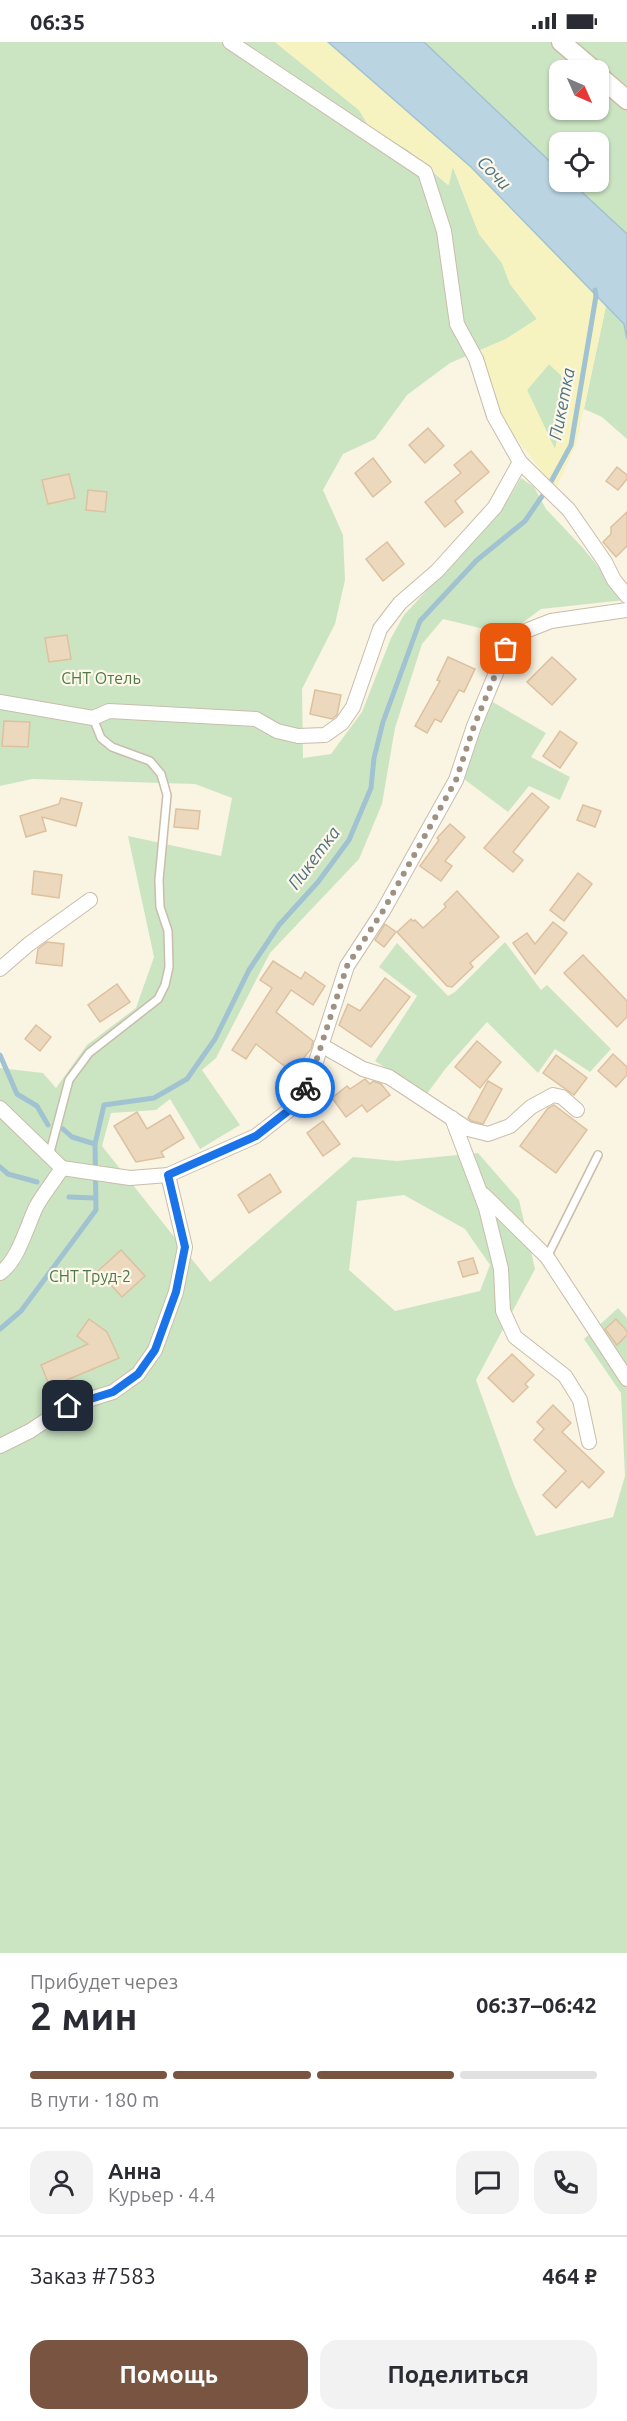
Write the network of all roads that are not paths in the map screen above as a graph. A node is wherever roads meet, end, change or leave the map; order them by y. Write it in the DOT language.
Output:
graph roads {
  1 [pos="230,42"];
  2 [pos="561,42"];
  3 [pos="582,60"];
  4 [pos="609,84"];
  5 [pos="627,100"];
  6 [pos="519,462"];
  7 [pos="627,596"];
  8 [pos="627,610"];
  9 [pos="0,702"];
  10 [pos="93,718"];
  11 [pos="90,900"];
  12 [pos="0,969"];
  13 [pos="321,1045"];
  14 [pos="0,1108"];
  15 [pos="577,1110"];
  16 [pos="452,1118"];
  17 [pos="598,1155"];
  18 [pos="49,1156"];
  19 [pos="62,1168"];
  20 [pos="168,1175"];
  21 [pos="480,1192"];
  22 [pos="547,1257"];
  23 [pos="0,1273"];
  24 [pos="627,1379"];
  25 [pos="590,1442"];
  26 [pos="0,1446"];
  1 -- 6 [label="street"];
  2 -- 3 [label="street"];
  4 -- 5 [label="street"];
  6 -- 7 [label="street"];
  6 -- 10 [label="street"];
  8 -- 13 [label="street"];
  9 -- 10 [label="street"];
  10 -- 18 [label="lane"];
  11 -- 12 [label="street"];
  13 -- 16 [label="street"];
  13 -- 20 [label="street"];
  14 -- 18 [label="street"];
  15 -- 16 [label="street"];
  16 -- 21 [label="street"];
  17 -- 22 [label="lane"];
  18 -- 19 [label="street"];
  19 -- 20 [label="street"];
  19 -- 23 [label="street"];
  20 -- 26 [label="street"];
  21 -- 22 [label="street"];
  21 -- 25 [label="street"];
  22 -- 24 [label="street"];
}
